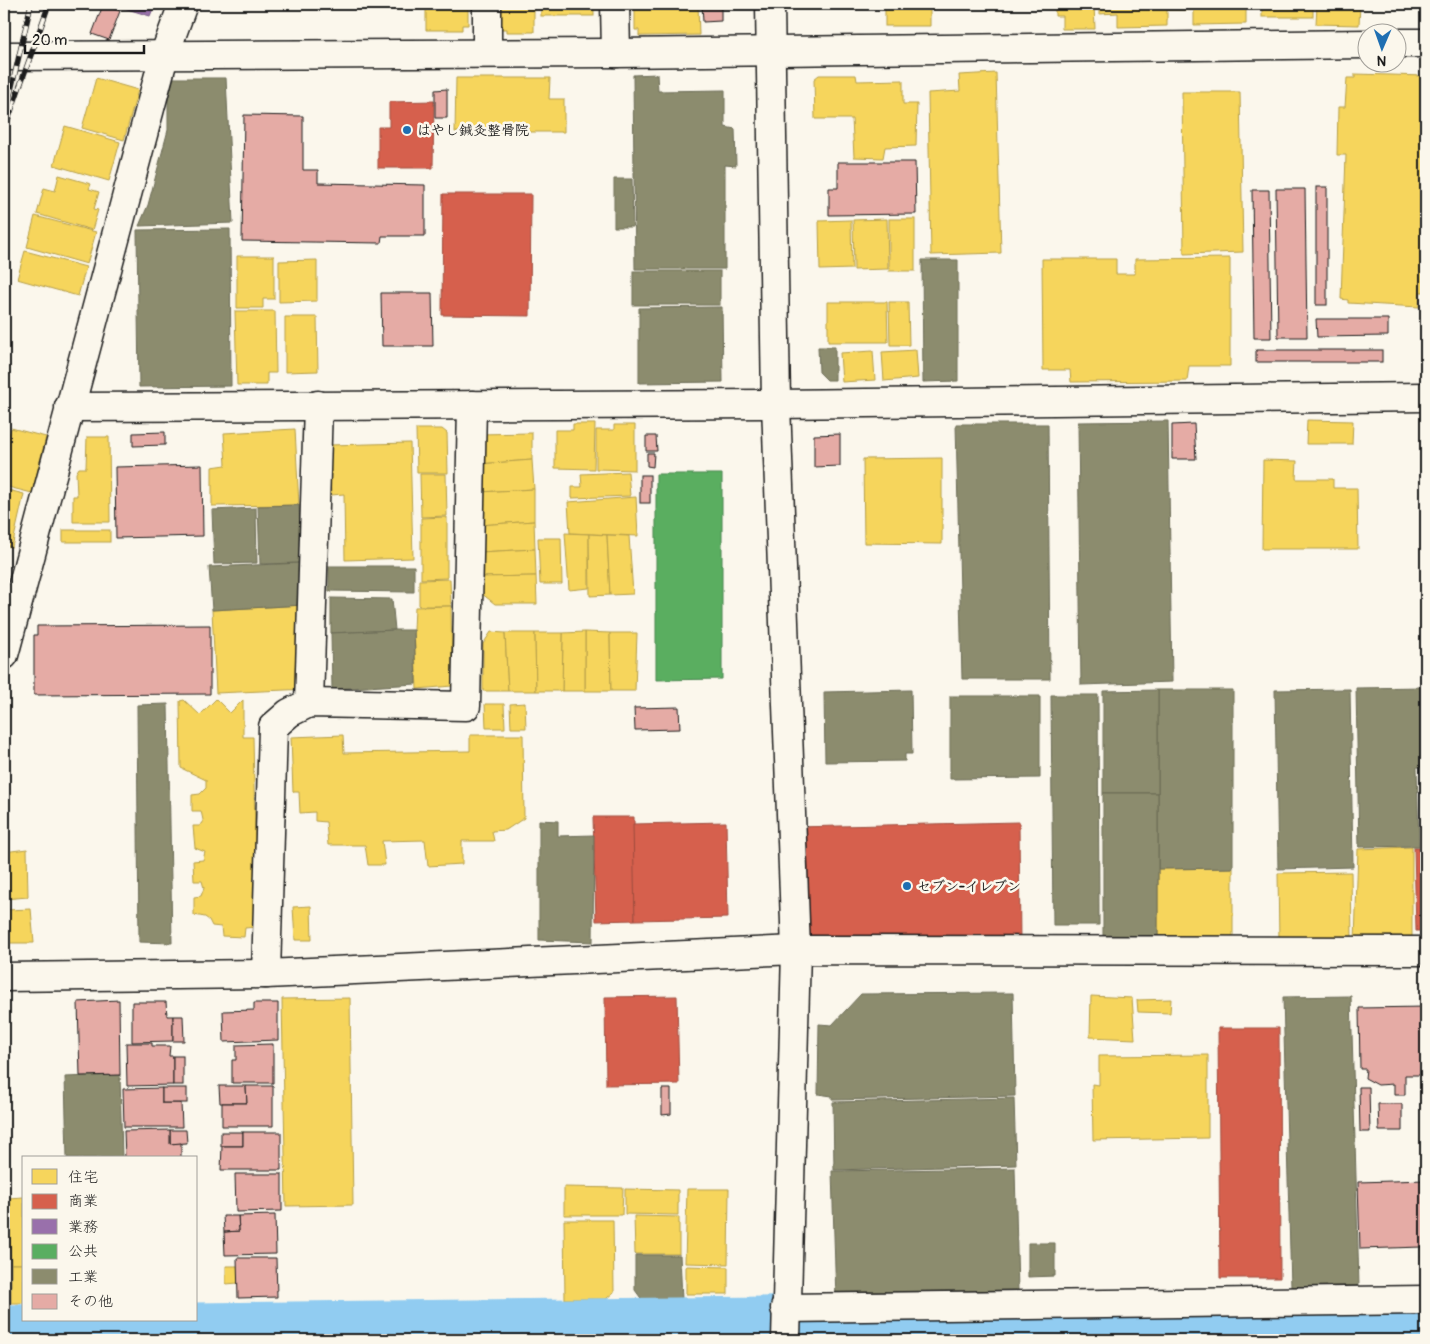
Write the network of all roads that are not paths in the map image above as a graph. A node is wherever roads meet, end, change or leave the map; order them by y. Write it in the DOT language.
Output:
graph roads {
  1 [pos="183,4"];
  2 [pos="487,4"];
  3 [pos="616,4"];
  4 [pos="770,4"];
  5 [pos="1408,43"];
  6 [pos="1426,43"];
  7 [pos="1358,44"];
  8 [pos="771,51"];
  9 [pos="616,52"];
  10 [pos="487,53"];
  11 [pos="4,56"];
  12 [pos="164,56"];
  13 [pos="1426,397"];
  14 [pos="776,404"];
  15 [pos="472,405"];
  16 [pos="318,406"];
  17 [pos="69,407"];
  18 [pos="4,654"];
  19 [pos="310,703"];
  20 [pos="796,950"];
  21 [pos="1426,951"];
  22 [pos="266,974"];
  23 [pos="4,977"];
  24 [pos="1426,1300"];
  25 [pos="786,1324"];
  1 -- 12 [label="street"];
  2 -- 10 [label="street"];
  3 -- 9 [label="street"];
  4 -- 8 [label="street"];
  5 -- 6 [label="street"];
  7 -- 8 [label="street"];
  8 -- 9 [label="street"];
  8 -- 14 [label="street"];
  9 -- 10 [label="street"];
  10 -- 12 [label="street"];
  11 -- 12 [label="street"];
  12 -- 17 [label="street"];
  13 -- 14 [label="street"];
  14 -- 15 [label="street"];
  14 -- 20 [label="street"];
  15 -- 16 [label="street"];
  15 -- 19 [label="street"];
  16 -- 17 [label="street"];
  16 -- 19 [label="street"];
  17 -- 18 [label="street"];
  19 -- 22 [label="street"];
  20 -- 21 [label="street"];
  20 -- 22 [label="street"];
  20 -- 25 [label="street"];
  22 -- 23 [label="street"];
  24 -- 25 [label="street"];
}
